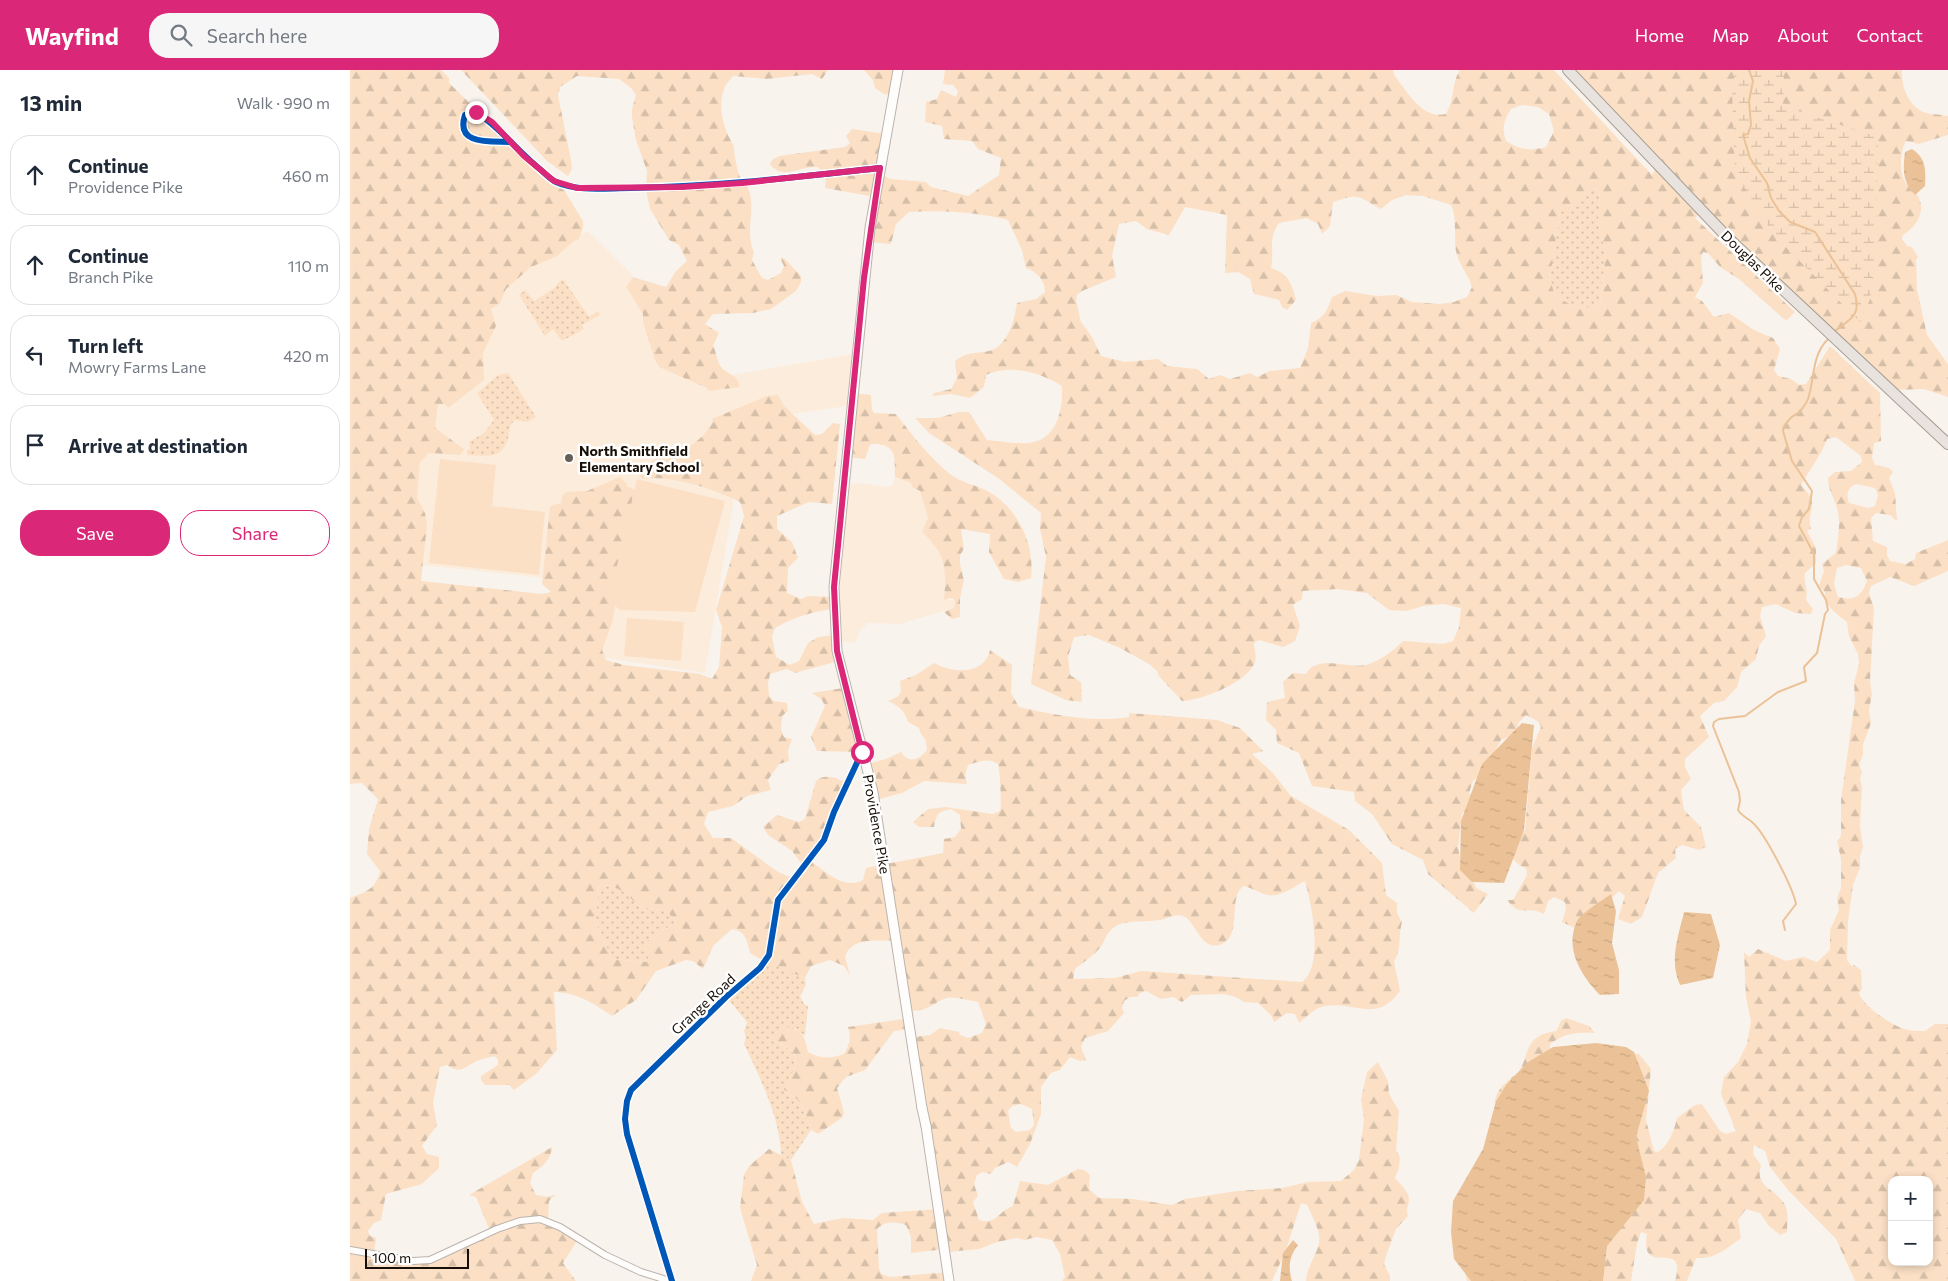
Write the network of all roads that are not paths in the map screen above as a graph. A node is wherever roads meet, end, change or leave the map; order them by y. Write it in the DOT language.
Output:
graph roads {
  1 [pos="898,70"];
  2 [pos="1568,70"];
  3 [pos="511,142"];
  4 [pos="880,168"];
  5 [pos="1948,444"];
  6 [pos="862,752"];
  7 [pos="350,1250"];
  8 [pos="671,1281"];
  9 [pos="950,1281"];
  1 -- 4 [label="main road, Providence Pike"];
  2 -- 5 [label="main road, Douglas Pike"];
  3 -- 3 [label="street"];
  3 -- 4 [label="street"];
  4 -- 6 [label="main road, Providence Pike"];
  6 -- 8 [label="street, Grange Road"];
  6 -- 9 [label="main road, Providence Pike"];
  7 -- 8 [label="street"];
}
